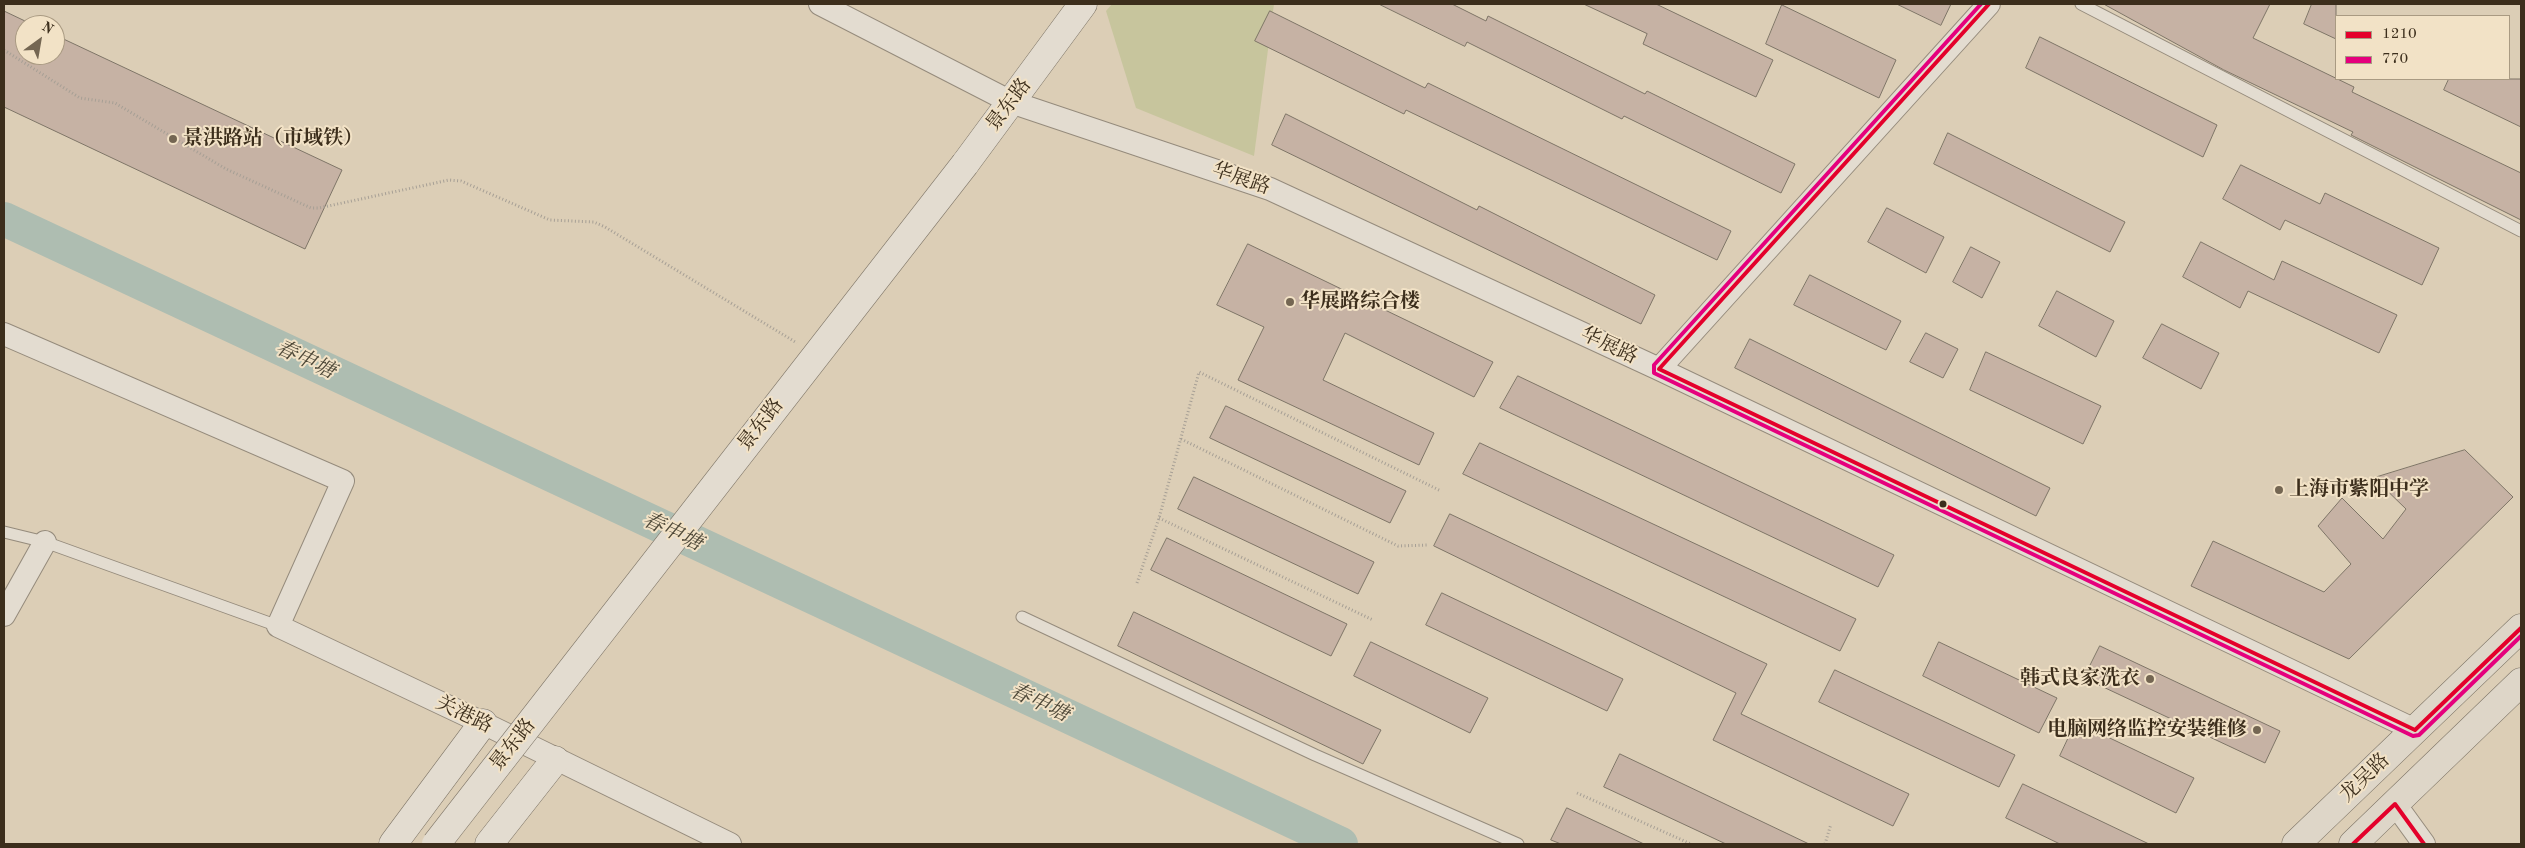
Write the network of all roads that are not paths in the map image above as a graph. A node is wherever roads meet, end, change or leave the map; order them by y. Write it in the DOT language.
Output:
graph roads {
  1 [pos="820,4"];
  2 [pos="1083,4"];
  3 [pos="1989,4"];
  4 [pos="2081,4"];
  5 [pos="1011,102"];
  6 [pos="2521,231"];
  7 [pos="4,334"];
  8 [pos="1659,369"];
  9 [pos="4,532"];
  10 [pos="45,542"];
  11 [pos="4,615"];
  12 [pos="1022,617"];
  13 [pos="278,626"];
  14 [pos="2521,628"];
  15 [pos="2521,682"];
  16 [pos="483,723"];
  17 [pos="2415,730"];
  18 [pos="555,760"];
  19 [pos="2395,804"];
  20 [pos="393,844"];
  21 [pos="436,844"];
  22 [pos="489,844"];
  23 [pos="730,844"];
  24 [pos="1518,844"];
  25 [pos="2296,844"];
  26 [pos="2353,844"];
  27 [pos="2424,844"];
  1 -- 5 [label="street, 华展路"];
  2 -- 5 [label="street, 景东路"];
  3 -- 8 [label="street"];
  4 -- 6 [label="lane"];
  5 -- 8 [label="street, 华展路"];
  5 -- 21 [label="street, 景东路, bridge"];
  7 -- 13 [label="street"];
  8 -- 17 [label="street, 华展路"];
  9 -- 10 [label="lane"];
  10 -- 11 [label="street"];
  10 -- 13 [label="lane"];
  12 -- 24 [label="lane"];
  13 -- 16 [label="street, 关港路"];
  14 -- 17 [label="main road, 龙吴路"];
  15 -- 19 [label="main road, 龙吴路"];
  16 -- 18 [label="street, 关港路"];
  16 -- 20 [label="street"];
  17 -- 25 [label="main road, 龙吴路"];
  18 -- 22 [label="street"];
  18 -- 23 [label="street, 关港路"];
  19 -- 26 [label="main road, 龙吴路"];
  19 -- 27 [label="street"];
}
